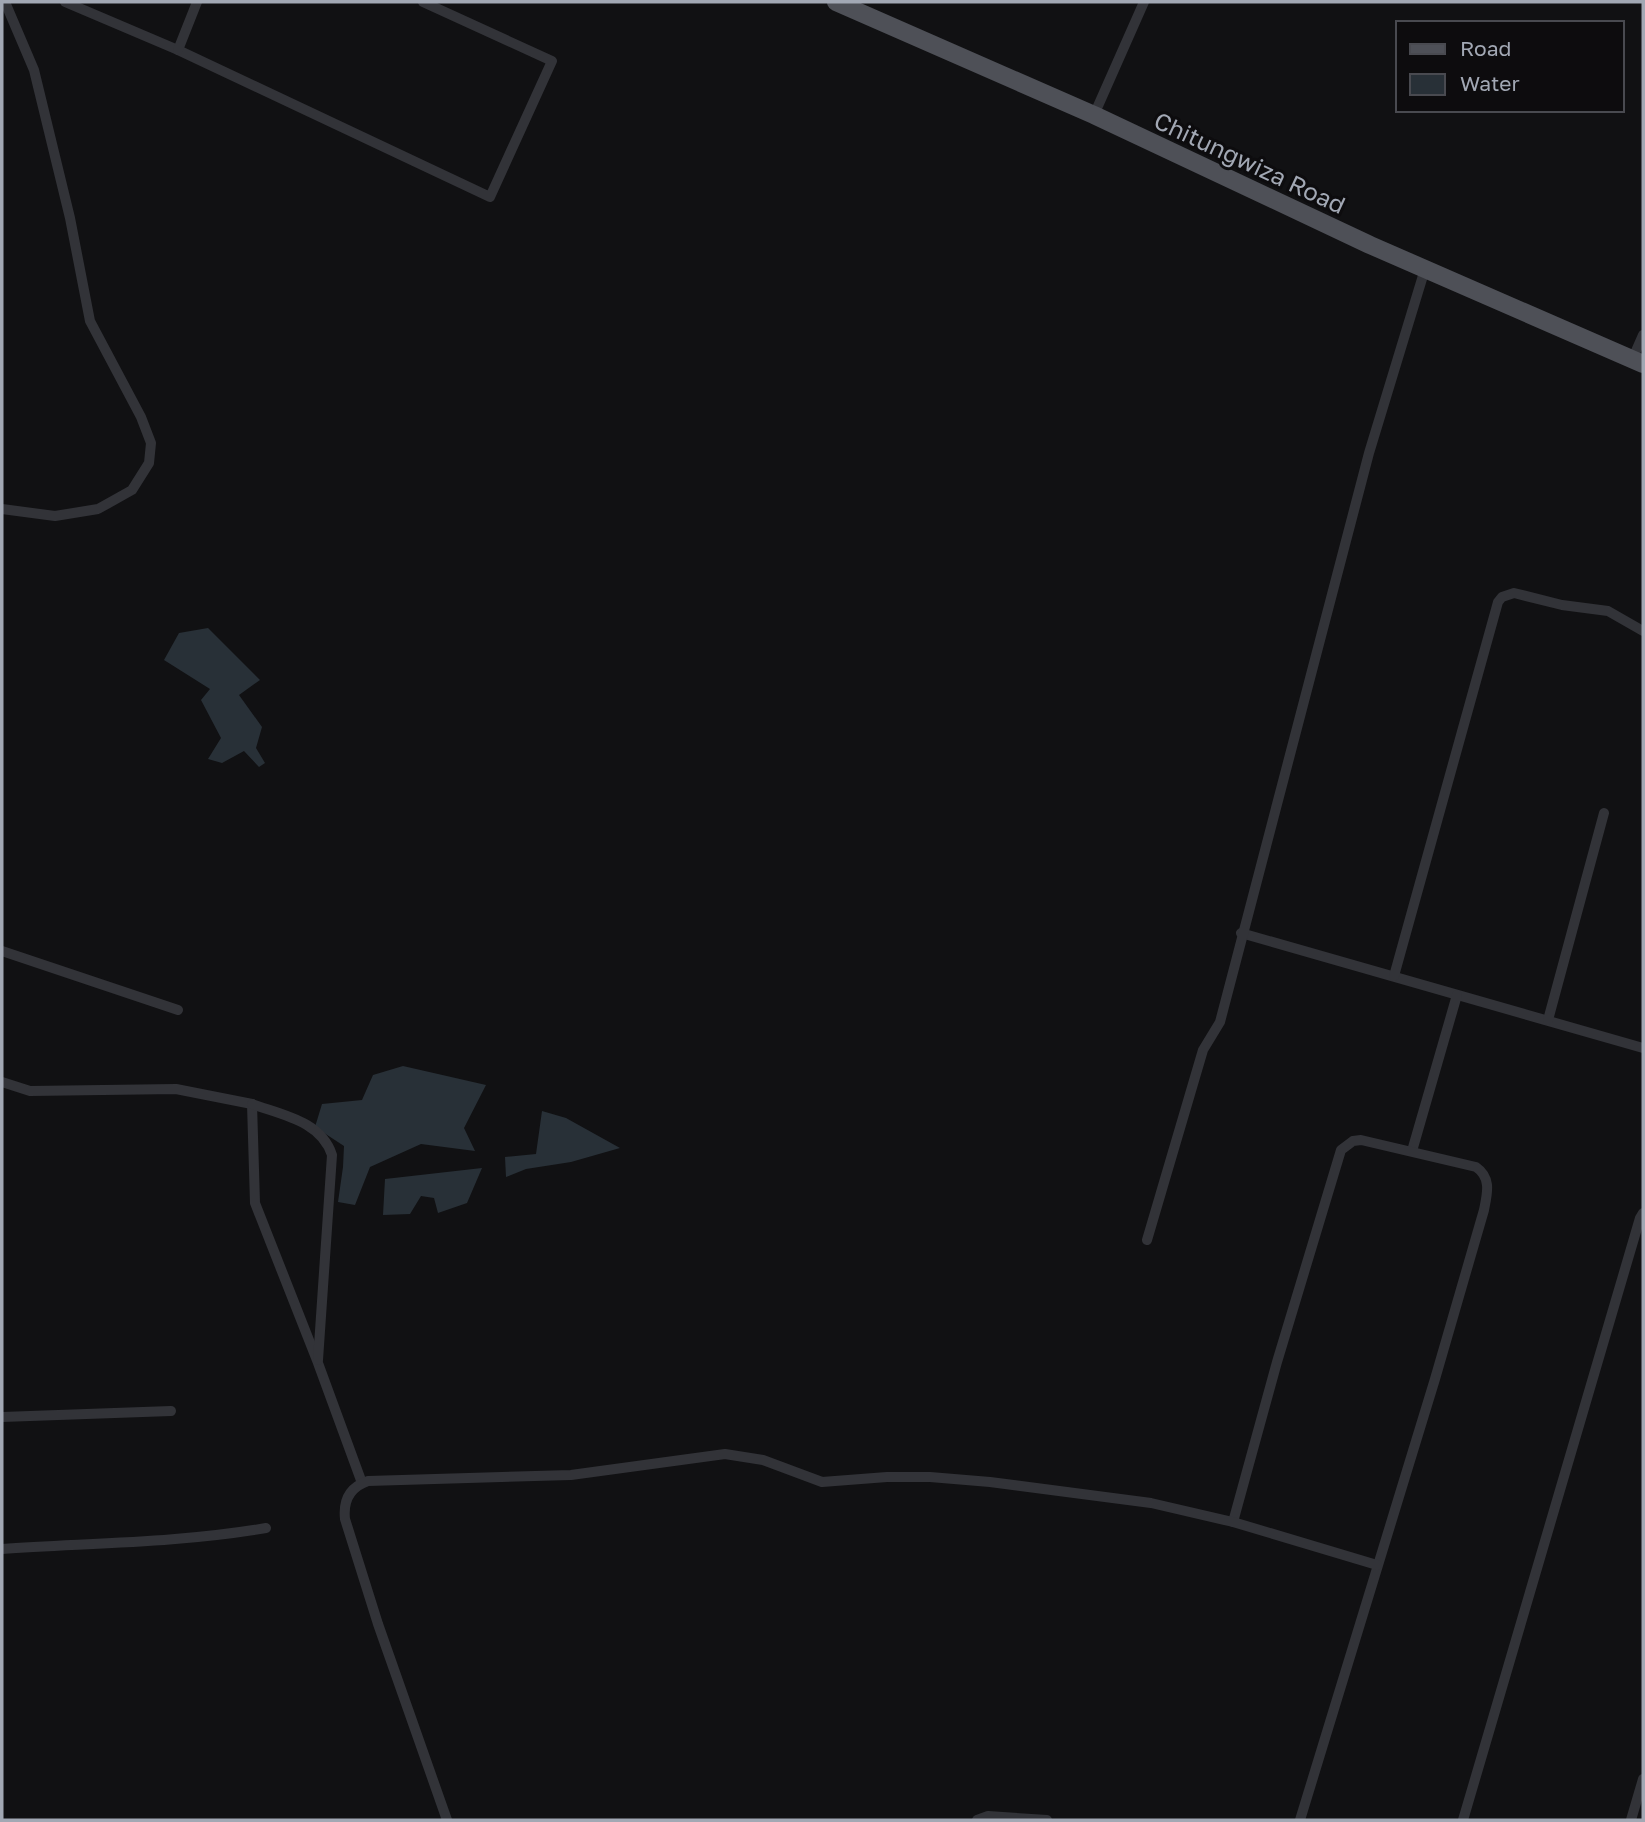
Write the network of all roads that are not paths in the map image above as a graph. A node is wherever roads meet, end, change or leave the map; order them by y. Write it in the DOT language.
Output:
graph roads {
  1 [pos="5,2"];
  2 [pos="65,2"];
  3 [pos="197,2"];
  4 [pos="423,2"];
  5 [pos="836,2"];
  6 [pos="1144,2"];
  7 [pos="178,50"];
  8 [pos="1094,115"];
  9 [pos="1425,269"];
  10 [pos="1643,335"];
  11 [pos="1638,362"];
  12 [pos="2,509"];
  13 [pos="1643,631"];
  14 [pos="1604,813"];
  15 [pos="1241,933"];
  16 [pos="2,951"];
  17 [pos="1394,976"];
  18 [pos="1458,995"];
  19 [pos="178,1010"];
  20 [pos="1548,1020"];
  21 [pos="1643,1048"];
  22 [pos="2,1082"];
  23 [pos="252,1104"];
  24 [pos="1412,1151"];
  25 [pos="1643,1213"];
  26 [pos="1147,1240"];
  27 [pos="318,1363"];
  28 [pos="171,1411"];
  29 [pos="2,1417"];
  30 [pos="362,1483"];
  31 [pos="1233,1522"];
  32 [pos="266,1528"];
  33 [pos="2,1549"];
  34 [pos="1377,1564"];
  35 [pos="1643,1779"];
  36 [pos="447,1820"];
  37 [pos="977,1820"];
  38 [pos="1047,1820"];
  39 [pos="1300,1820"];
  40 [pos="1463,1820"];
  41 [pos="1631,1820"];
  1 -- 12 [label="street"];
  2 -- 7 [label="street"];
  3 -- 7 [label="street"];
  4 -- 7 [label="street"];
  5 -- 8 [label="main road, Chitungwiza Road"];
  6 -- 8 [label="street"];
  8 -- 9 [label="main road, Chitungwiza Road"];
  9 -- 11 [label="main road, Chitungwiza Road"];
  9 -- 15 [label="street"];
  10 -- 11 [label="street"];
  13 -- 17 [label="street"];
  14 -- 20 [label="street"];
  15 -- 17 [label="street"];
  15 -- 26 [label="street"];
  16 -- 19 [label="street"];
  17 -- 18 [label="street"];
  18 -- 20 [label="street"];
  18 -- 24 [label="street"];
  20 -- 21 [label="street"];
  22 -- 23 [label="street"];
  23 -- 27 [label="street"];
  23 -- 27 [label="street"];
  24 -- 31 [label="street"];
  24 -- 34 [label="street"];
  25 -- 40 [label="street"];
  27 -- 30 [label="street"];
  28 -- 29 [label="street"];
  30 -- 31 [label="street"];
  30 -- 36 [label="street"];
  31 -- 34 [label="street"];
  32 -- 33 [label="street"];
  34 -- 39 [label="street"];
  35 -- 41 [label="street"];
  37 -- 38 [label="street"];
}
